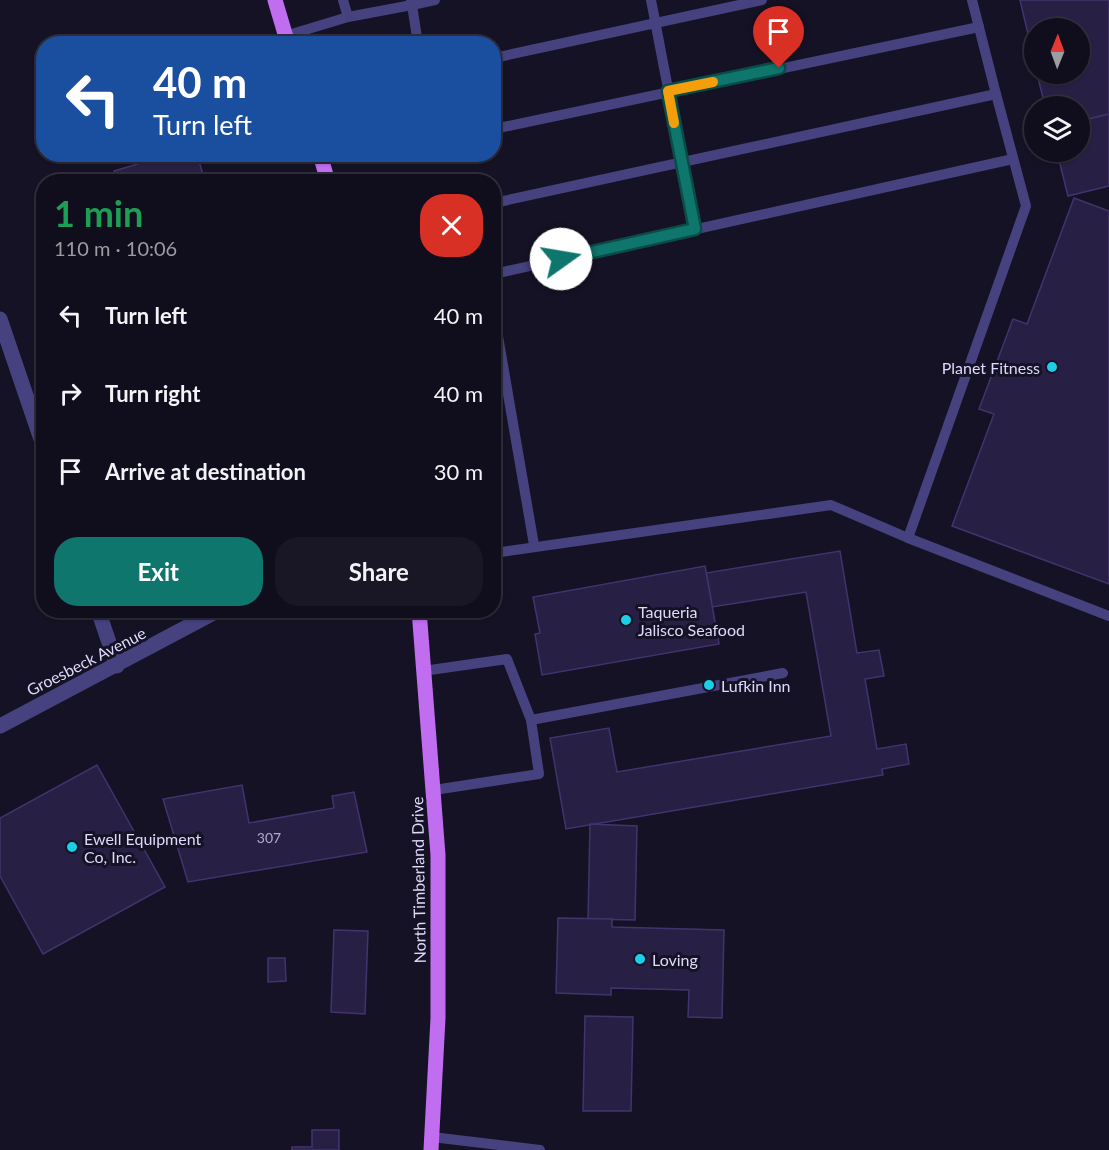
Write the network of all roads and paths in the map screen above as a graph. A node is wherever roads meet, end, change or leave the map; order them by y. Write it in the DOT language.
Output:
graph roads {
  1 [pos="275,0"];
  2 [pos="343,0"];
  3 [pos="435,0"];
  4 [pos="651,0"];
  5 [pos="762,0"];
  6 [pos="972,0"];
  7 [pos="411,3"];
  8 [pos="348,17"];
  9 [pos="656,24"];
  10 [pos="979,27"];
  11 [pos="285,36"];
  12 [pos="297,36"];
  13 [pos="417,36"];
  14 [pos="501,57"];
  15 [pos="668,91"];
  16 [pos="996,94"];
  17 [pos="501,127"];
  18 [pos="1013,159"];
  19 [pos="682,161"];
  20 [pos="501,201"];
  21 [pos="695,229"];
  22 [pos="501,272"];
  23 [pos="0,319"];
  24 [pos="501,354"];
  25 [pos="36,425"];
  26 [pos="908,538"];
  27 [pos="534,545"];
  28 [pos="501,552"];
  29 [pos="1109,616"];
  30 [pos="101,618"];
  31 [pos="204,618"];
  32 [pos="420,618"];
  33 [pos="117,666"];
  34 [pos="423,671"];
  35 [pos="783,673"];
  36 [pos="531,720"];
  37 [pos="0,726"];
  38 [pos="434,790"];
  39 [pos="431,1144"];
  40 [pos="540,1150"];
  1 -- 11 [label="main road"];
  2 -- 8 [label="lane"];
  3 -- 7 [label="lane"];
  4 -- 9 [label="lane"];
  5 -- 9 [label="lane"];
  6 -- 10 [label="lane"];
  7 -- 8 [label="lane"];
  7 -- 13 [label="lane"];
  8 -- 12 [label="lane"];
  9 -- 14 [label="lane"];
  9 -- 15 [label="lane"];
  10 -- 15 [label="lane"];
  10 -- 16 [label="lane"];
  15 -- 17 [label="lane"];
  15 -- 19 [label="lane"];
  16 -- 18 [label="lane"];
  16 -- 19 [label="lane"];
  18 -- 21 [label="lane"];
  18 -- 26 [label="lane"];
  19 -- 20 [label="lane"];
  19 -- 21 [label="lane"];
  21 -- 22 [label="lane"];
  23 -- 25 [label="street"];
  24 -- 27 [label="lane"];
  26 -- 27 [label="lane"];
  26 -- 29 [label="lane"];
  27 -- 28 [label="lane"];
  30 -- 33 [label="street"];
  31 -- 33 [label="street, Groesbeck Avenue"];
  32 -- 34 [label="main road, North Timberland Drive"];
  33 -- 37 [label="street, Groesbeck Avenue"];
  34 -- 36 [label="lane"];
  34 -- 38 [label="main road, North Timberland Drive"];
  35 -- 36 [label="lane"];
  36 -- 38 [label="lane"];
  38 -- 39 [label="main road, North Timberland Drive"];
  39 -- 40 [label="lane"];
}
